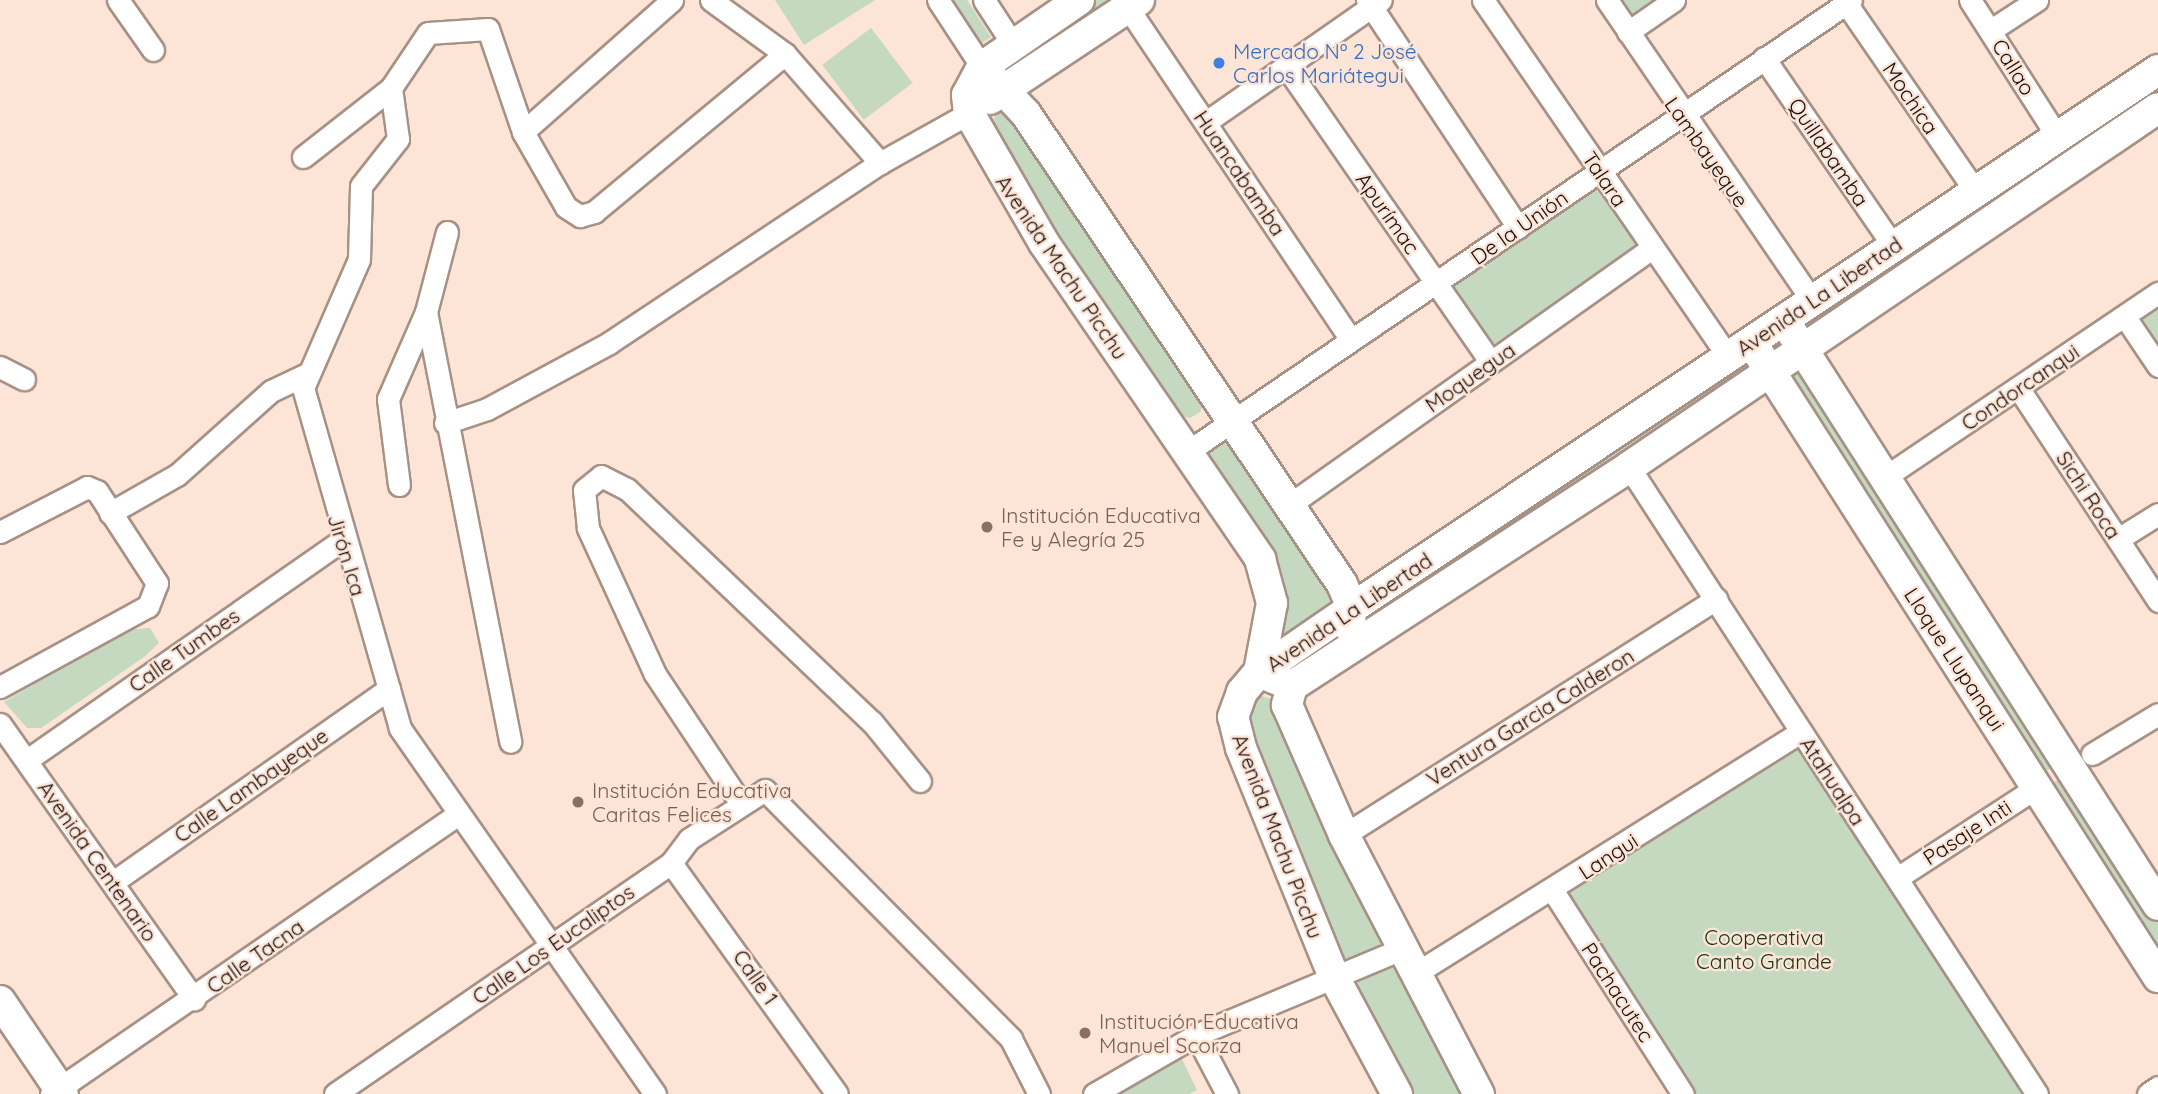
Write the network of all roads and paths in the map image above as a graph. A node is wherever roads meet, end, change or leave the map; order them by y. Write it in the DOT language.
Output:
graph roads {
  1 [pos="118,0"];
  2 [pos="672,0"];
  3 [pos="711,0"];
  4 [pos="938,0"];
  5 [pos="984,0"];
  6 [pos="1079,0"];
  7 [pos="1483,0"];
  8 [pos="1606,0"];
  9 [pos="1674,0"];
  10 [pos="1970,0"];
  11 [pos="2037,0"];
  12 [pos="1848,1"];
  13 [pos="1373,2"];
  14 [pos="1133,4"];
  15 [pos="1991,30"];
  16 [pos="1628,32"];
  17 [pos="1012,43"];
  18 [pos="153,50"];
  19 [pos="785,54"];
  20 [pos="1764,58"];
  21 [pos="1285,65"];
  22 [pos="982,67"];
  23 [pos="2158,70"];
  24 [pos="391,88"];
  25 [pos="1007,88"];
  26 [pos="2158,108"];
  27 [pos="969,113"];
  28 [pos="1682,117"];
  29 [pos="1206,122"];
  30 [pos="523,132"];
  31 [pos="2057,136"];
  32 [pos="303,157"];
  33 [pos="880,163"];
  34 [pos="1599,171"];
  35 [pos="1976,192"];
  36 [pos="1518,227"];
  37 [pos="447,232"];
  38 [pos="1894,247"];
  39 [pos="1652,248"];
  40 [pos="1437,284"];
  41 [pos="2158,293"];
  42 [pos="1812,301"];
  43 [pos="426,312"];
  44 [pos="2125,317"];
  45 [pos="1784,320"];
  46 [pos="1351,340"];
  47 [pos="1801,347"];
  48 [pos="1740,349"];
  49 [pos="1491,362"];
  50 [pos="2158,366"];
  51 [pos="0,367"];
  52 [pos="1769,369"];
  53 [pos="309,373"];
  54 [pos="24,379"];
  55 [pos="2019,389"];
  56 [pos="1233,422"];
  57 [pos="445,423"];
  58 [pos="1187,452"];
  59 [pos="1629,467"];
  60 [pos="1882,479"];
  61 [pos="399,485"];
  62 [pos="1289,505"];
  63 [pos="110,513"];
  64 [pos="2158,514"];
  65 [pos="2,526"];
  66 [pos="2118,539"];
  67 [pos="341,541"];
  68 [pos="1716,598"];
  69 [pos="2158,601"];
  70 [pos="1352,608"];
  71 [pos="1340,653"];
  72 [pos="1259,672"];
  73 [pos="1292,686"];
  74 [pos="0,687"];
  75 [pos="389,688"];
  76 [pos="2158,714"];
  77 [pos="0,724"];
  78 [pos="1801,732"];
  79 [pos="510,742"];
  80 [pos="27,760"];
  81 [pos="2081,761"];
  82 [pos="920,781"];
  83 [pos="2037,787"];
  84 [pos="740,802"];
  85 [pos="457,815"];
  86 [pos="1344,835"];
  87 [pos="671,863"];
  88 [pos="1897,878"];
  89 [pos="113,882"];
  90 [pos="1553,891"];
  91 [pos="2158,905"];
  92 [pos="554,944"];
  93 [pos="1406,962"];
  94 [pos="1334,977"];
  95 [pos="2158,977"];
  96 [pos="194,999"];
  97 [pos="0,1001"];
  98 [pos="1196,1035"];
  99 [pos="2158,1087"];
  100 [pos="645,1090"];
  101 [pos="58,1092"];
  102 [pos="335,1094"];
  103 [pos="837,1094"];
  104 [pos="1039,1094"];
  105 [pos="1094,1094"];
  106 [pos="1227,1094"];
  107 [pos="1397,1094"];
  108 [pos="1479,1094"];
  109 [pos="1683,1094"];
  110 [pos="2037,1094"];
  111 [pos="2148,1094"];
  1 -- 18 [label="street"];
  2 -- 30 [label="street"];
  3 -- 19 [label="street"];
  4 -- 22 [label="street"];
  5 -- 17 [label="street"];
  6 -- 17 [label="street"];
  7 -- 34 [label="street, Talara"];
  8 -- 16 [label="street, Lambayeque"];
  9 -- 16 [label="street"];
  10 -- 15 [label="street, Callao"];
  11 -- 15 [label="street"];
  12 -- 20 [label="street, De la Unión"];
  12 -- 35 [label="street, Mochica"];
  13 -- 21 [label="street"];
  13 -- 36 [label="street"];
  14 -- 25 [label="street"];
  14 -- 29 [label="street, Huancabamba"];
  15 -- 31 [label="street, Callao"];
  16 -- 28 [label="street, Lambayeque"];
  17 -- 22 [label="street"];
  19 -- 30 [label="street"];
  19 -- 33 [label="street"];
  20 -- 28 [label="street, De la Unión"];
  20 -- 38 [label="street, Quillabamba"];
  21 -- 29 [label="street"];
  21 -- 40 [label="street, Apurímac"];
  22 -- 25 [label="street"];
  22 -- 27 [label="street"];
  23 -- 31 [label="street, Avenida La Libertad"];
  24 -- 30 [label="street"];
  24 -- 32 [label="street"];
  24 -- 53 [label="street, Jirón Ica"];
  25 -- 27 [label="street"];
  25 -- 56 [label="street"];
  26 -- 47 [label="street, Avenida La Libertad"];
  27 -- 33 [label="street"];
  27 -- 58 [label="street, Avenida Machu Picchu"];
  28 -- 34 [label="street, De la Unión"];
  28 -- 42 [label="street, Lambayeque"];
  29 -- 46 [label="street, Huancabamba"];
  31 -- 35 [label="street, Avenida La Libertad"];
  33 -- 57 [label="street"];
  34 -- 36 [label="street, De la Unión"];
  34 -- 39 [label="street, Talara"];
  35 -- 38 [label="street, Avenida La Libertad"];
  36 -- 40 [label="street, De la Unión"];
  37 -- 43 [label="street"];
  38 -- 42 [label="street, Avenida La Libertad"];
  39 -- 48 [label="street, Talara"];
  39 -- 49 [label="street, Moquegua"];
  40 -- 46 [label="street, De la Unión"];
  40 -- 49 [label="street, Apurímac"];
  41 -- 44 [label="street, Condorcanqui"];
  42 -- 45 [label="street, Avenida La Libertad"];
  43 -- 57 [label="street"];
  43 -- 61 [label="street"];
  44 -- 50 [label="street"];
  44 -- 55 [label="street, Condorcanqui"];
  45 -- 47 [label="street, Lloque Llupanqui"];
  45 -- 48 [label="street, Avenida La Libertad"];
  46 -- 56 [label="street, De la Unión"];
  47 -- 52 [label="street, Avenida La Libertad"];
  47 -- 60 [label="street, Lloque Llupanqui"];
  48 -- 52 [label="street, Lloque Llupanqui"];
  48 -- 70 [label="street, Avenida La Libertad"];
  49 -- 62 [label="street, Moquegua"];
  51 -- 54 [label="street"];
  52 -- 59 [label="street, Avenida La Libertad"];
  52 -- 83 [label="street, Lloque Llupanqui"];
  53 -- 63 [label="street"];
  53 -- 67 [label="street, Jirón Ica"];
  55 -- 60 [label="street, Condorcanqui"];
  55 -- 66 [label="street, Sichi Roca"];
  56 -- 58 [label="street, De la Unión"];
  56 -- 62 [label="street"];
  57 -- 79 [label="street"];
  58 -- 72 [label="street, Avenida Machu Picchu"];
  59 -- 68 [label="street, Atahualpa"];
  59 -- 71 [label="street, Avenida La Libertad"];
  60 -- 81 [label="street, Lloque Llupanqui"];
  62 -- 70 [label="street"];
  63 -- 65 [label="street"];
  63 -- 74 [label="street"];
  64 -- 66 [label="street"];
  66 -- 69 [label="street, Sichi Roca"];
  67 -- 75 [label="street, Jirón Ica"];
  67 -- 80 [label="street, Calle Tumbes"];
  68 -- 78 [label="street, Atahualpa"];
  68 -- 86 [label="street, Ventura Garcia Calderon"];
  70 -- 71 [label="street"];
  70 -- 72 [label="street, Avenida La Libertad"];
  71 -- 73 [label="street, Avenida La Libertad"];
  72 -- 73 [label="street, Avenida La Libertad"];
  72 -- 94 [label="street, Avenida Machu Picchu"];
  73 -- 86 [label="street"];
  75 -- 85 [label="street, Jirón Ica"];
  75 -- 89 [label="street, Calle Lambayeque"];
  76 -- 81 [label="street"];
  77 -- 80 [label="street, Avenida Centenario"];
  78 -- 88 [label="street, Atahualpa"];
  78 -- 90 [label="street, Langui"];
  80 -- 89 [label="street, Avenida Centenario"];
  81 -- 83 [label="street"];
  81 -- 91 [label="street, Lloque Llupanqui"];
  82 -- 84 [label="street"];
  83 -- 88 [label="street, Pasaje Inti"];
  83 -- 95 [label="street, Lloque Llupanqui"];
  84 -- 87 [label="street, Calle Los Eucaliptos"];
  84 -- 104 [label="street, Calle Los Eucaliptos"];
  85 -- 92 [label="street, Jirón Ica"];
  85 -- 96 [label="street, Calle Tacna"];
  86 -- 93 [label="street"];
  87 -- 92 [label="street, Calle Los Eucaliptos"];
  87 -- 103 [label="street, Calle 1"];
  88 -- 110 [label="street, Atahualpa"];
  89 -- 96 [label="street, Avenida Centenario"];
  90 -- 93 [label="street, Langui"];
  90 -- 109 [label="street, Pachacutec"];
  92 -- 100 [label="street, Jirón Ica"];
  92 -- 102 [label="street, Calle Los Eucaliptos"];
  93 -- 94 [label="street, Langui"];
  93 -- 108 [label="street"];
  94 -- 98 [label="street, Langui"];
  94 -- 107 [label="street, Avenida Machu Picchu"];
  96 -- 101 [label="street, Calle Tacna"];
  97 -- 101 [label="street"];
  98 -- 105 [label="street, Langui"];
  98 -- 106 [label="street"];
  99 -- 111 [label="street"];
}
